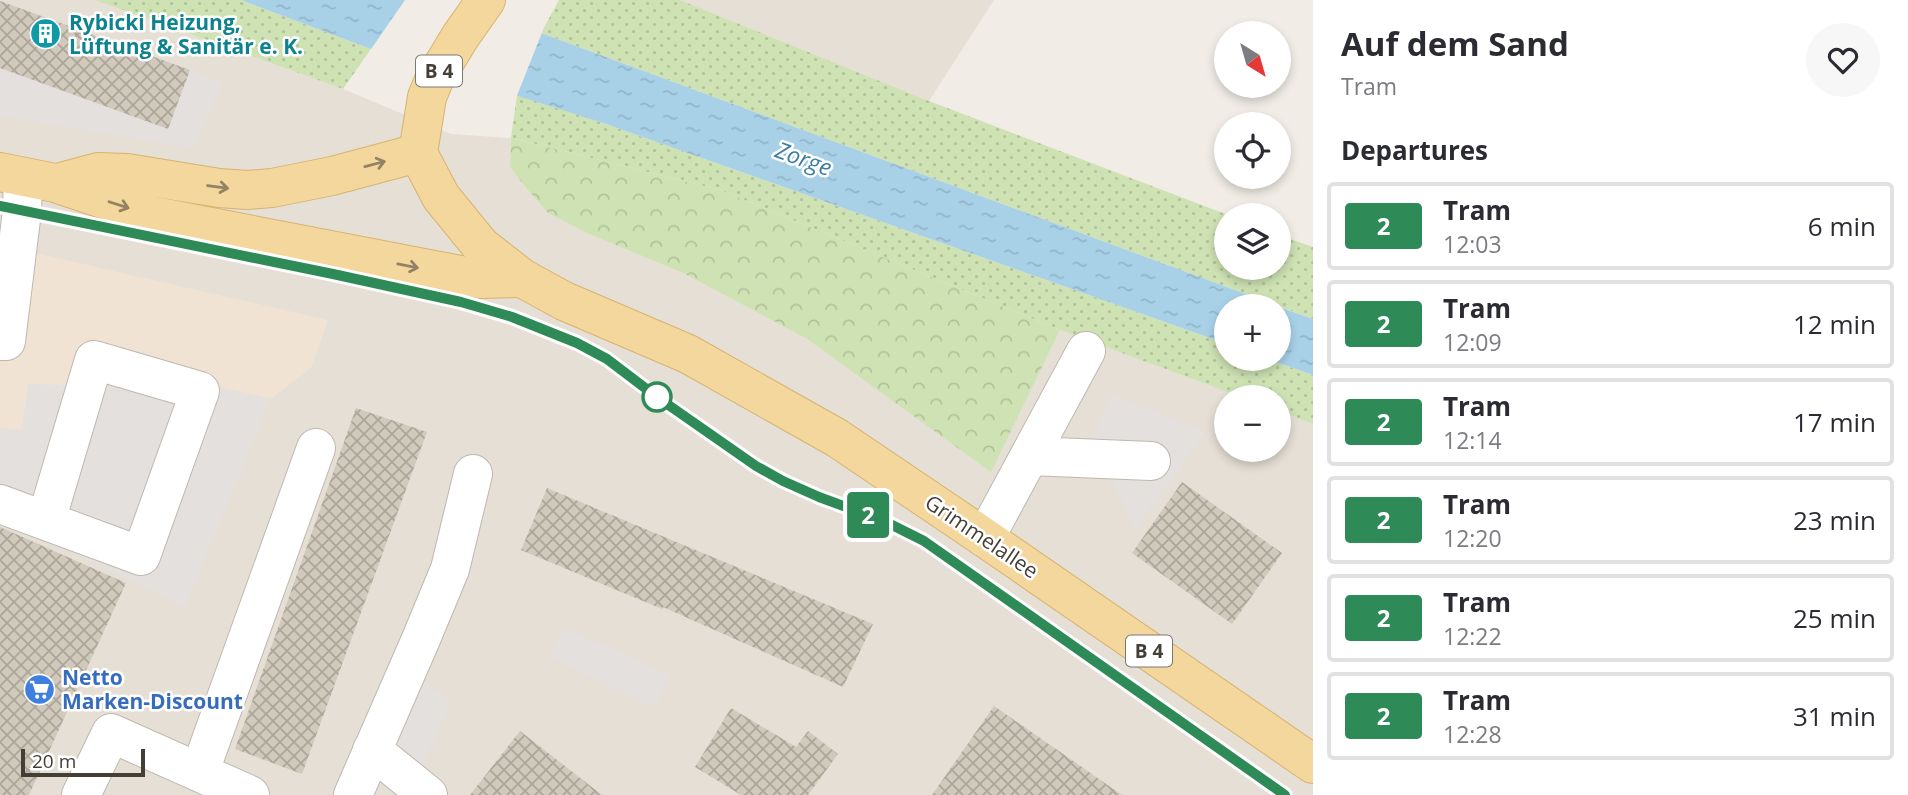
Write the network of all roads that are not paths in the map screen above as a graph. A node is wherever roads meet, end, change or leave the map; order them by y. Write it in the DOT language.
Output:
graph roads {
  1 [pos="486,0"];
  2 [pos="418,153"];
  3 [pos="26,177"];
  4 [pos="522,278"];
  5 [pos="0,341"];
  6 [pos="1086,351"];
  7 [pos="316,449"];
  8 [pos="1030,456"];
  9 [pos="1151,461"];
  10 [pos="473,474"];
  11 [pos="0,504"];
  12 [pos="46,521"];
  13 [pos="985,538"];
  14 [pos="372,750"];
  15 [pos="1313,764"];
  16 [pos="200,771"];
  17 [pos="81,795"];
  18 [pos="250,795"];
  19 [pos="353,795"];
  20 [pos="428,795"];
  1 -- 2 [label="main road, B 4"];
  3 -- 2 [label="main road, one-way"];
  2 -- 4 [label="main road, B 4"];
  3 -- 4 [label="main road, one-way"];
  3 -- 5 [label="street"];
  4 -- 13 [label="main road, Grimmelallee / B 4"];
  6 -- 8 [label="street"];
  7 -- 16 [label="street"];
  8 -- 9 [label="street"];
  8 -- 13 [label="street"];
  10 -- 14 [label="street"];
  11 -- 12 [label="street"];
  12 -- 12 [label="street"];
  13 -- 15 [label="main road, Grimmelallee / B 4"];
  14 -- 19 [label="street"];
  14 -- 20 [label="street"];
  16 -- 17 [label="street"];
  16 -- 18 [label="street"];
}
